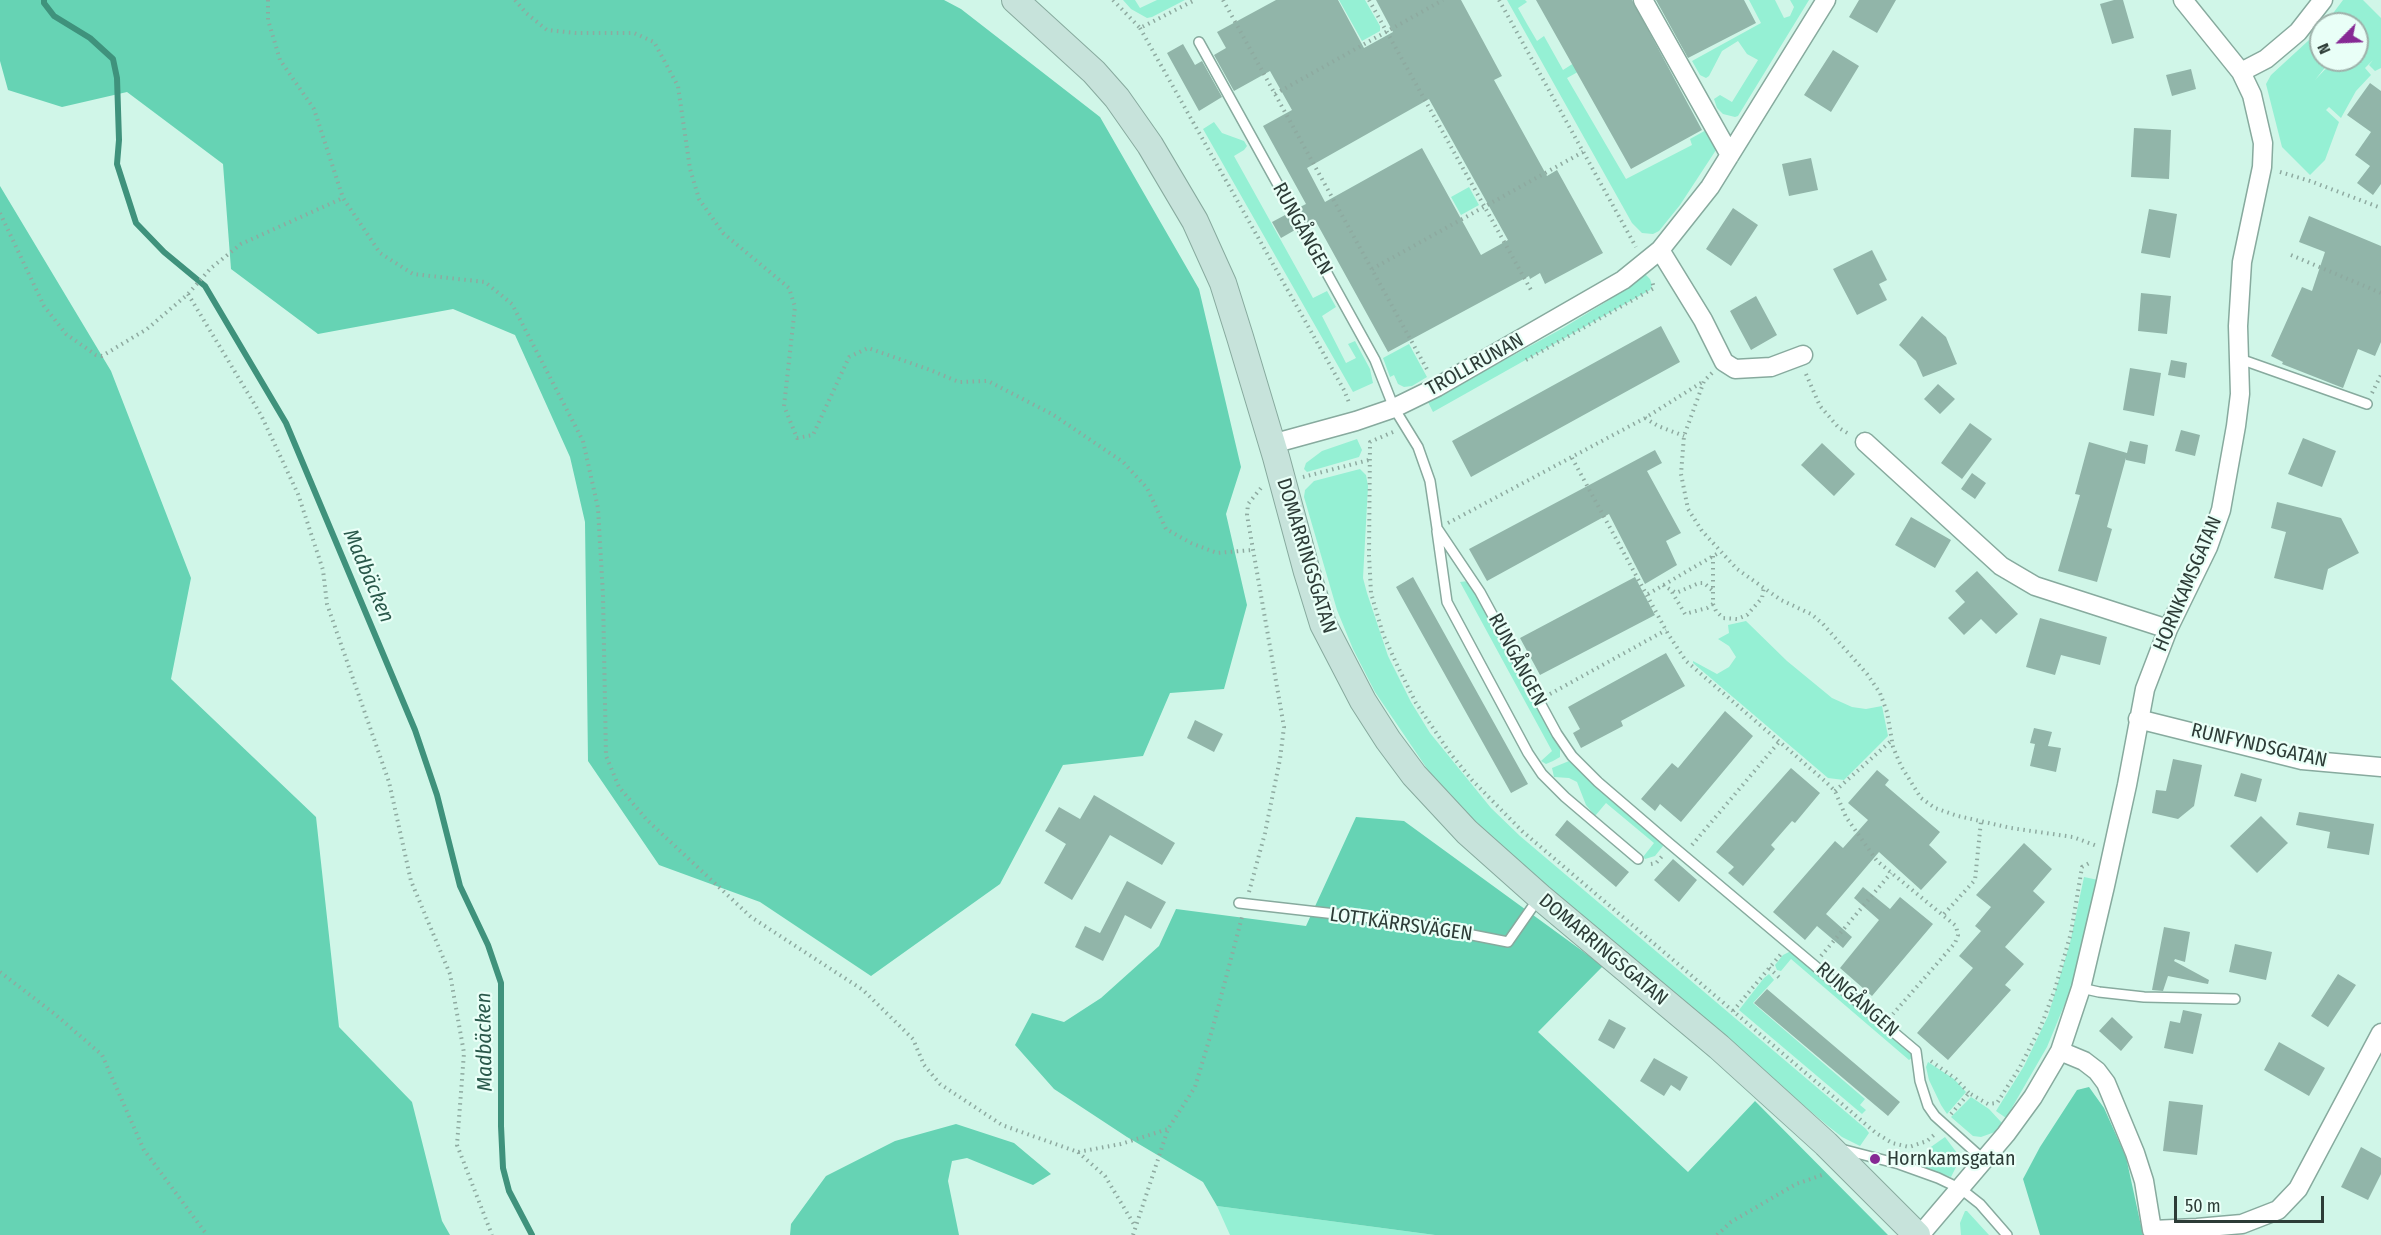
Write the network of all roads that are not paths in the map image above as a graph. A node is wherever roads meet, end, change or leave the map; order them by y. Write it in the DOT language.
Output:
graph roads {
  1 [pos="1015,0"];
  2 [pos="1644,0"];
  3 [pos="1826,0"];
  4 [pos="2184,0"];
  5 [pos="2323,0"];
  6 [pos="1199,42"];
  7 [pos="2241,72"];
  8 [pos="1730,155"];
  9 [pos="1660,250"];
  10 [pos="1803,355"];
  11 [pos="2240,359"];
  12 [pos="2367,404"];
  13 [pos="1394,408"];
  14 [pos="1865,442"];
  15 [pos="1272,444"];
  16 [pos="1437,528"];
  17 [pos="2168,629"];
  18 [pos="2138,719"];
  19 [pos="2381,767"];
  20 [pos="1638,859"];
  21 [pos="1540,897"];
  22 [pos="1242,904"];
  23 [pos="2081,988"];
  24 [pos="2235,999"];
  25 [pos="2381,1033"];
  26 [pos="2060,1050"];
  27 [pos="1826,1144"];
  28 [pos="1984,1160"];
  29 [pos="1961,1189"];
  30 [pos="1919,1235"];
  31 [pos="2007,1235"];
  1 -- 15 [label="street, DOMARRINGSGATAN"];
  2 -- 8 [label="street"];
  3 -- 8 [label="street, TROLLRUNAN"];
  4 -- 7 [label="street, HORNKAMSGATAN"];
  5 -- 7 [label="street"];
  6 -- 13 [label="lane, RUNGÅNGEN"];
  7 -- 11 [label="street, HORNKAMSGATAN"];
  8 -- 9 [label="street, TROLLRUNAN"];
  9 -- 10 [label="street"];
  9 -- 13 [label="street, TROLLRUNAN"];
  11 -- 12 [label="lane"];
  11 -- 17 [label="street, HORNKAMSGATAN"];
  13 -- 15 [label="street, TROLLRUNAN"];
  13 -- 16 [label="lane, RUNGÅNGEN"];
  14 -- 17 [label="street"];
  15 -- 21 [label="street, DOMARRINGSGATAN"];
  16 -- 20 [label="lane"];
  16 -- 28 [label="lane, RUNGÅNGEN"];
  17 -- 18 [label="street, HORNKAMSGATAN"];
  18 -- 19 [label="street, RUNFYNDSGATAN"];
  18 -- 23 [label="street, HORNKAMSGATAN"];
  21 -- 22 [label="lane, LOTTKÄRRSVÄGEN"];
  21 -- 27 [label="street, DOMARRINGSGATAN"];
  23 -- 24 [label="lane"];
  23 -- 26 [label="street, HORNKAMSGATAN"];
  25 -- 26 [label="street"];
  26 -- 28 [label="street, HORNKAMSGATAN"];
  27 -- 29 [label="lane"];
  27 -- 30 [label="street, DOMARRINGSGATAN"];
  28 -- 29 [label="street, HORNKAMSGATAN"];
  29 -- 30 [label="street, HORNKAMSGATAN"];
  29 -- 31 [label="lane"];
}
